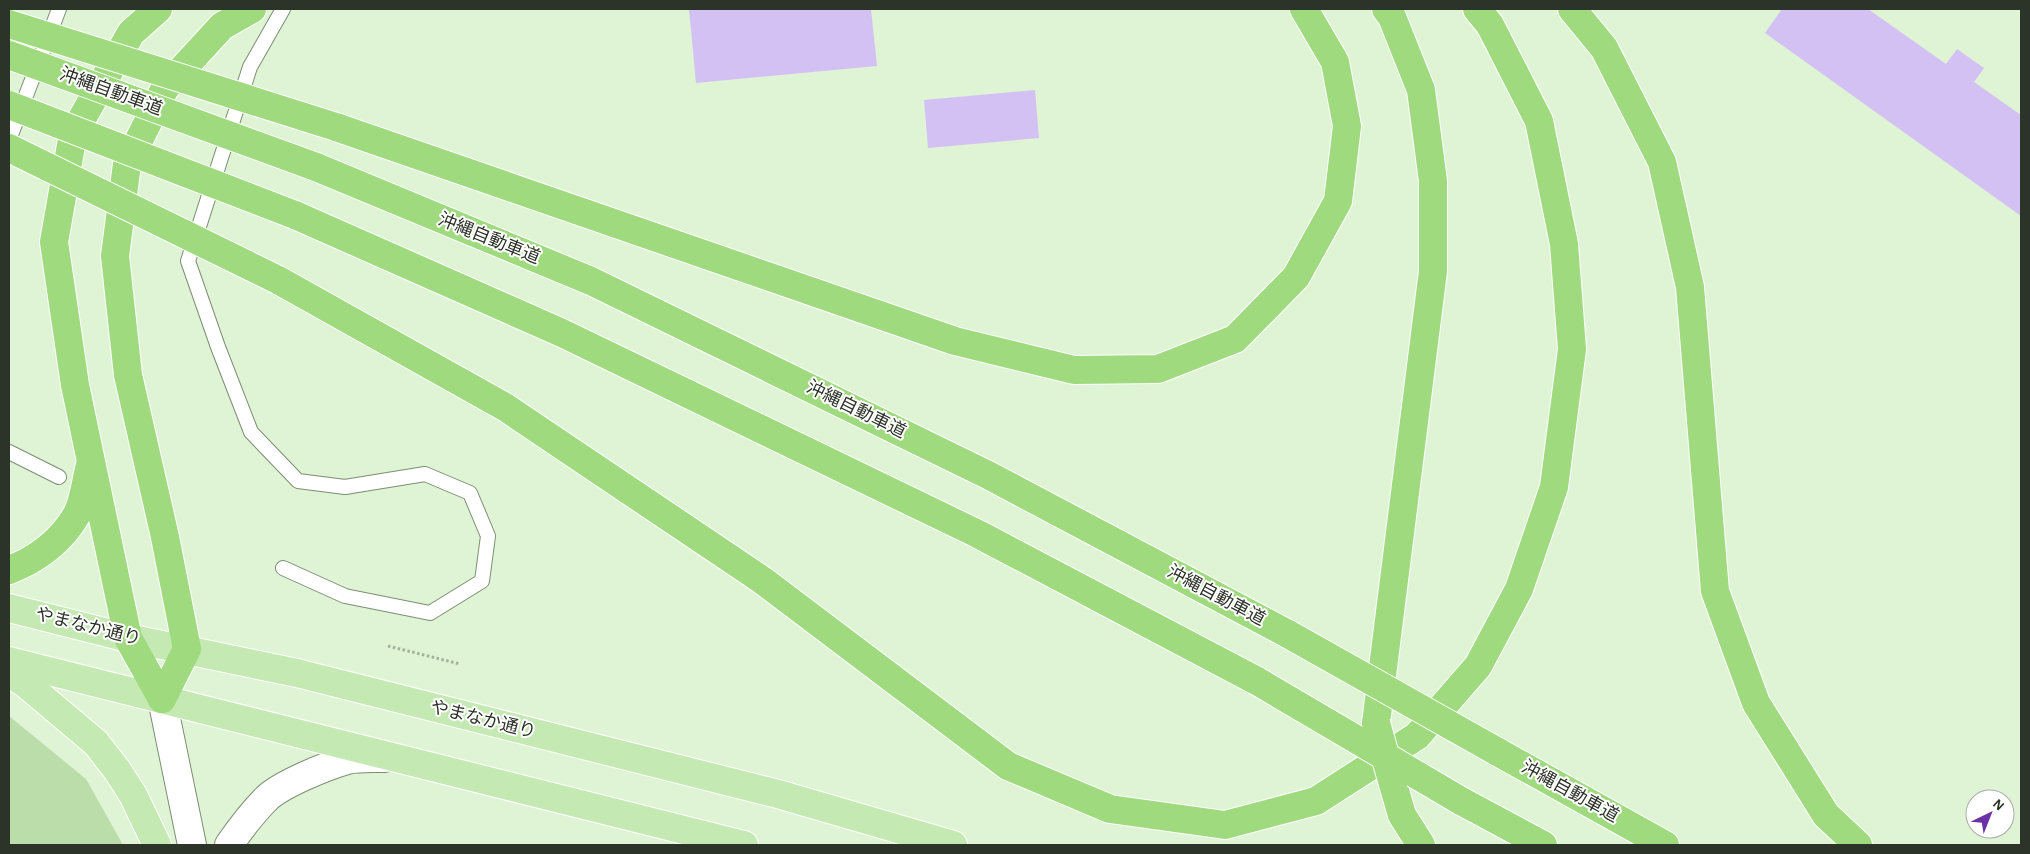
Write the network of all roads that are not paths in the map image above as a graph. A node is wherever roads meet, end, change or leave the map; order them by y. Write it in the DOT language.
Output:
graph roads {
  1 [pos="60,9"];
  2 [pos="158,9"];
  3 [pos="252,9"];
  4 [pos="283,9"];
  5 [pos="1304,9"];
  6 [pos="1386,9"];
  7 [pos="1477,9"];
  8 [pos="1572,9"];
  9 [pos="9,24"];
  10 [pos="9,55"];
  11 [pos="9,105"];
  12 [pos="9,140"];
  13 [pos="9,148"];
  14 [pos="9,452"];
  15 [pos="92,459"];
  16 [pos="60,476"];
  17 [pos="283,568"];
  18 [pos="9,570"];
  19 [pos="9,608"];
  20 [pos="128,638"];
  21 [pos="187,649"];
  22 [pos="9,661"];
  23 [pos="9,673"];
  24 [pos="162,699"];
  25 [pos="394,757"];
  26 [pos="157,845"];
  27 [pos="192,845"];
  28 [pos="229,845"];
  29 [pos="744,845"];
  30 [pos="953,845"];
  31 [pos="1421,845"];
  32 [pos="1543,845"];
  33 [pos="1665,845"];
  34 [pos="1858,845"];
  1 -- 12 [label="lane"];
  2 -- 15 [label="highway"];
  3 -- 21 [label="highway"];
  4 -- 17 [label="lane"];
  5 -- 9 [label="highway, bridge"];
  6 -- 31 [label="highway, bridge"];
  7 -- 13 [label="highway, bridge"];
  8 -- 34 [label="highway"];
  10 -- 33 [label="highway, 沖縄自動車道, bridge"];
  11 -- 32 [label="highway, bridge"];
  14 -- 16 [label="lane"];
  15 -- 18 [label="highway"];
  15 -- 20 [label="highway"];
  19 -- 20 [label="main road, やまなか通り"];
  20 -- 21 [label="main road, やまなか通り"];
  20 -- 24 [label="highway"];
  21 -- 24 [label="highway"];
  21 -- 30 [label="main road, やまなか通り"];
  22 -- 24 [label="main road"];
  23 -- 26 [label="main road"];
  24 -- 25 [label="main road"];
  24 -- 27 [label="street"];
  25 -- 28 [label="street"];
  25 -- 29 [label="main road"];
}
